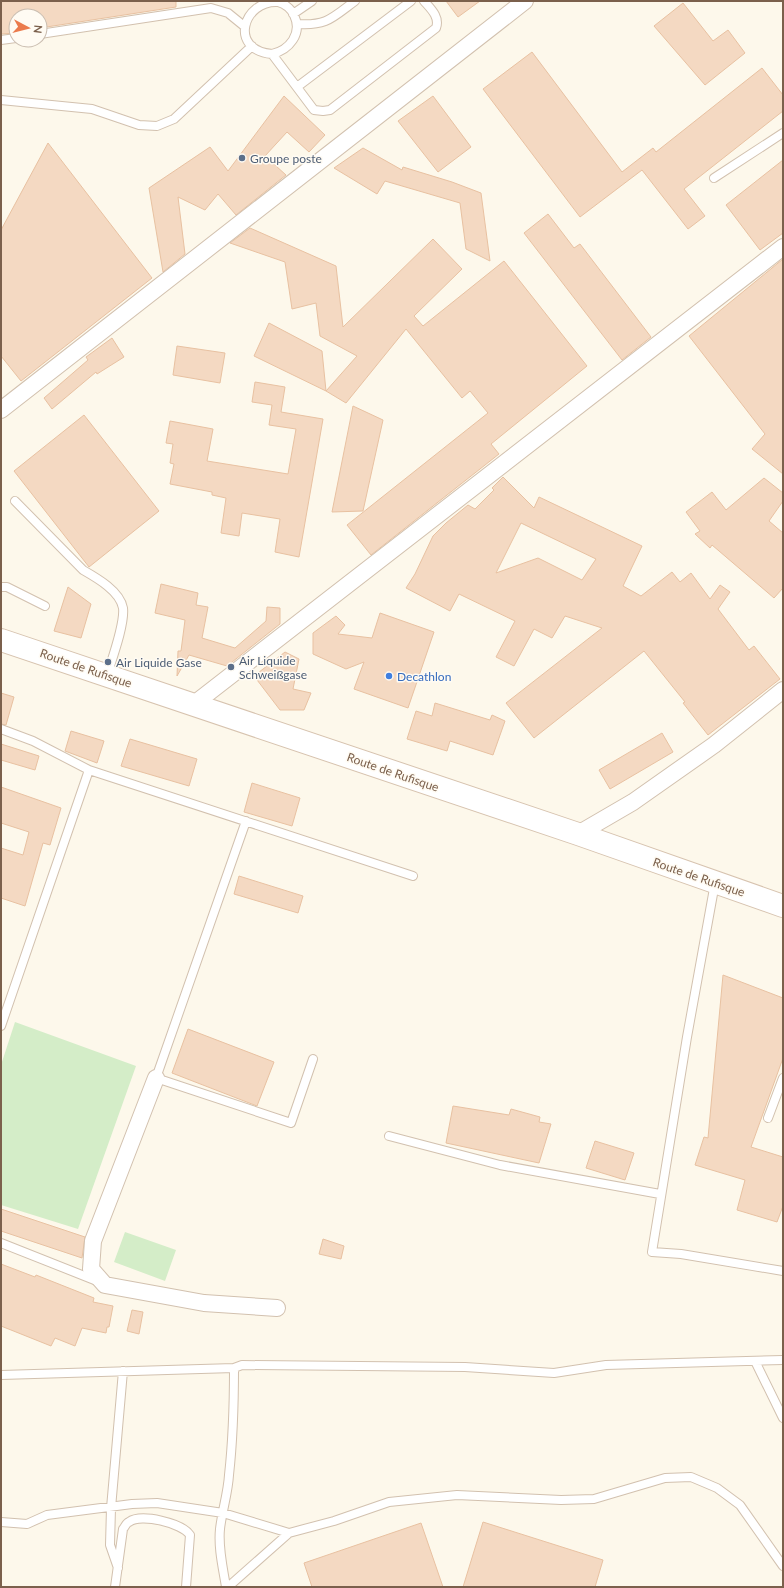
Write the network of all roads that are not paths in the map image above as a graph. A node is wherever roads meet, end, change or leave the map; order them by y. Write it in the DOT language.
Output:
graph roads {
  1 [pos="274,1"];
  2 [pos="312,1"];
  3 [pos="355,1"];
  4 [pos="411,1"];
  5 [pos="424,1"];
  6 [pos="525,1"];
  7 [pos="293,14"];
  8 [pos="296,24"];
  9 [pos="244,26"];
  10 [pos="48,33"];
  11 [pos="252,46"];
  12 [pos="272,54"];
  13 [pos="297,87"];
  14 [pos="1,100"];
  15 [pos="783,133"];
  16 [pos="714,178"];
  17 [pos="783,247"];
  18 [pos="1,410"];
  19 [pos="15,501"];
  20 [pos="1,587"];
  21 [pos="45,606"];
  22 [pos="1,640"];
  23 [pos="108,675"];
  24 [pos="783,690"];
  25 [pos="194,704"];
  26 [pos="1,729"];
  27 [pos="89,770"];
  28 [pos="246,821"];
  29 [pos="578,834"];
  30 [pos="413,876"];
  31 [pos="715,882"];
  32 [pos="783,906"];
  33 [pos="1,1026"];
  34 [pos="313,1059"];
  35 [pos="156,1078"];
  36 [pos="783,1078"];
  37 [pos="768,1118"];
  38 [pos="389,1136"];
  39 [pos="660,1194"];
  40 [pos="1,1243"];
  41 [pos="783,1271"];
  42 [pos="105,1285"];
  43 [pos="277,1308"];
  44 [pos="783,1360"];
  45 [pos="755,1361"];
  46 [pos="234,1368"];
  47 [pos="123,1371"];
  48 [pos="1,1375"];
  49 [pos="783,1418"];
  50 [pos="111,1508"];
  51 [pos="223,1513"];
  52 [pos="1,1522"];
  53 [pos="289,1533"];
  54 [pos="781,1561"];
  55 [pos="118,1568"];
  56 [pos="115,1587"];
  57 [pos="186,1587"];
  58 [pos="227,1587"];
  1 -- 7 [label="lane"];
  1 -- 9 [label="lane"];
  2 -- 7 [label="lane"];
  3 -- 8 [label="lane"];
  4 -- 13 [label="lane"];
  5 -- 13 [label="lane"];
  6 -- 18 [label="street"];
  7 -- 8 [label="lane"];
  8 -- 12 [label="lane"];
  9 -- 10 [label="lane"];
  9 -- 11 [label="lane"];
  11 -- 12 [label="lane"];
  11 -- 14 [label="lane"];
  12 -- 13 [label="lane"];
  15 -- 16 [label="lane"];
  17 -- 25 [label="street"];
  19 -- 23 [label="lane"];
  20 -- 21 [label="lane"];
  22 -- 23 [label="main road, Route de Rufisque"];
  23 -- 25 [label="main road, Route de Rufisque"];
  24 -- 29 [label="street"];
  25 -- 29 [label="main road, Route de Rufisque"];
  26 -- 27 [label="lane"];
  27 -- 28 [label="lane"];
  27 -- 33 [label="lane"];
  28 -- 30 [label="lane"];
  28 -- 35 [label="lane"];
  29 -- 31 [label="main road, Route de Rufisque"];
  31 -- 32 [label="main road, Route de Rufisque"];
  31 -- 39 [label="lane"];
  34 -- 35 [label="lane"];
  35 -- 42 [label="street"];
  36 -- 37 [label="lane"];
  38 -- 39 [label="lane"];
  39 -- 41 [label="lane"];
  40 -- 42 [label="lane"];
  42 -- 43 [label="street"];
  44 -- 45 [label="lane"];
  45 -- 46 [label="lane"];
  45 -- 49 [label="lane"];
  46 -- 47 [label="lane"];
  46 -- 51 [label="lane"];
  47 -- 48 [label="lane"];
  47 -- 50 [label="lane"];
  50 -- 51 [label="lane"];
  50 -- 52 [label="lane"];
  50 -- 55 [label="lane"];
  51 -- 53 [label="lane"];
  51 -- 58 [label="lane"];
  53 -- 54 [label="lane"];
  53 -- 58 [label="lane"];
  55 -- 56 [label="lane"];
  55 -- 57 [label="lane"];
}
